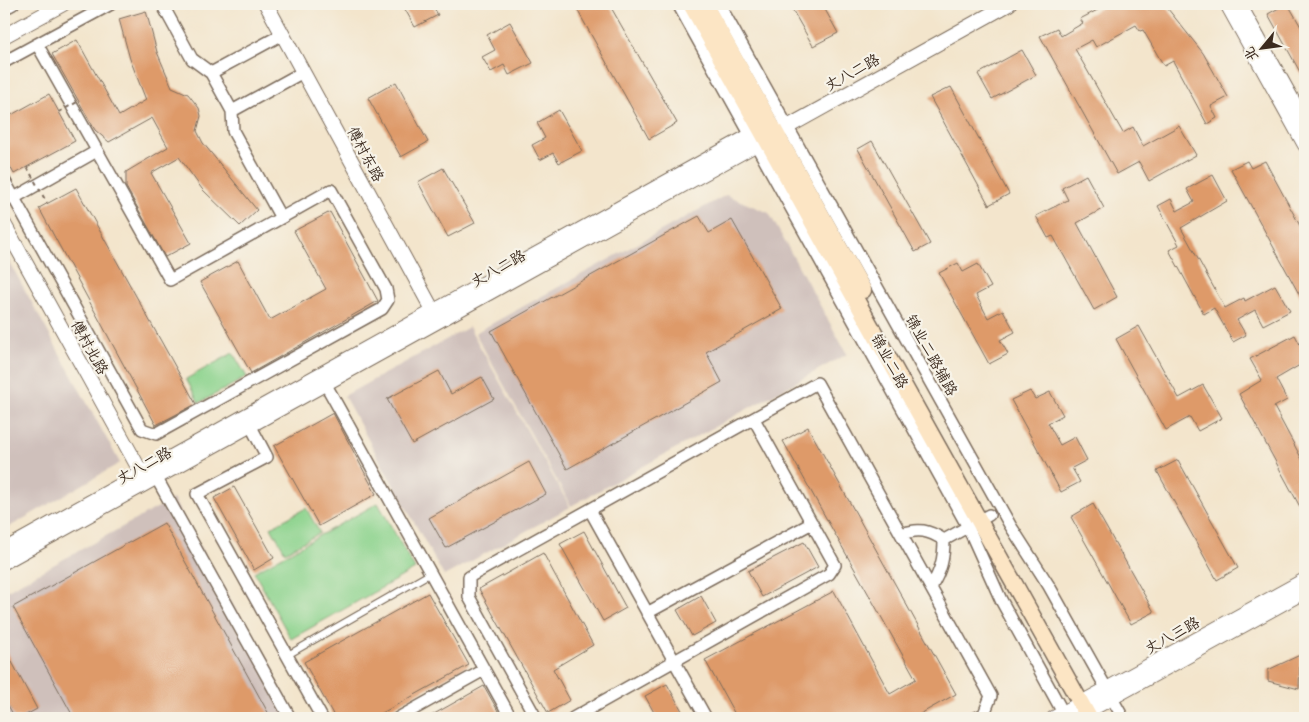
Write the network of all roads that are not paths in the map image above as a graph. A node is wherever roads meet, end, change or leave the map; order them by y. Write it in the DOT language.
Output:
graph roads {
  1 [pos="13,4"];
  2 [pos="62,4"];
  3 [pos="111,4"];
  4 [pos="162,4"];
  5 [pos="266,4"];
  6 [pos="678,4"];
  7 [pos="691,4"];
  8 [pos="704,4"];
  9 [pos="719,4"];
  10 [pos="989,4"];
  11 [pos="1009,4"];
  12 [pos="1219,4"];
  13 [pos="1227,4"];
  14 [pos="1239,4"];
  15 [pos="1245,4"];
  16 [pos="4,9"];
  17 [pos="1243,22"];
  18 [pos="283,34"];
  19 [pos="4,36"];
  20 [pos="37,44"];
  21 [pos="4,62"];
  22 [pos="303,72"];
  23 [pos="211,73"];
  24 [pos="232,111"];
  25 [pos="1305,124"];
  26 [pos="769,131"];
  27 [pos="1305,145"];
  28 [pos="97,151"];
  29 [pos="4,180"];
  30 [pos="14,198"];
  31 [pos="281,218"];
  32 [pos="4,224"];
  33 [pos="436,316"];
  34 [pos="323,379"];
  35 [pos="754,419"];
  36 [pos="248,420"];
  37 [pos="149,475"];
  38 [pos="590,510"];
  39 [pos="978,521"];
  40 [pos="812,523"];
  41 [pos="901,534"];
  42 [pos="944,540"];
  43 [pos="4,550"];
  44 [pos="4,562"];
  45 [pos="431,573"];
  46 [pos="1305,580"];
  47 [pos="931,587"];
  48 [pos="1305,591"];
  49 [pos="647,613"];
  50 [pos="286,656"];
  51 [pos="674,661"];
  52 [pos="484,670"];
  53 [pos="1109,694"];
  54 [pos="1080,713"];
  55 [pos="290,718"];
  56 [pos="322,718"];
  57 [pos="398,718"];
  58 [pos="511,718"];
  59 [pos="536,718"];
  60 [pos="572,718"];
  61 [pos="706,718"];
  62 [pos="976,718"];
  63 [pos="1123,718"];
  1 -- 16 [label="street"];
  2 -- 19 [label="street"];
  3 -- 20 [label="street"];
  4 -- 23 [label="street"];
  5 -- 18 [label="street, 傅村东路"];
  6 -- 26 [label="street, 锦业二路辅路"];
  7 -- 26 [label="main road, 锦业二路"];
  8 -- 26 [label="main road, 锦业二路"];
  9 -- 26 [label="street, 锦业二路辅路"];
  10 -- 26 [label="street, 丈八二路"];
  11 -- 26 [label="street, 丈八二路"];
  12 -- 17 [label="street"];
  13 -- 17 [label="street"];
  14 -- 17 [label="street"];
  15 -- 17 [label="street"];
  17 -- 25 [label="street"];
  17 -- 27 [label="street"];
  18 -- 22 [label="street, 傅村东路"];
  18 -- 23 [label="street"];
  20 -- 21 [label="street"];
  20 -- 28 [label="street"];
  22 -- 24 [label="street"];
  22 -- 33 [label="street, 傅村东路"];
  23 -- 24 [label="street"];
  24 -- 31 [label="street"];
  26 -- 33 [label="street, 丈八二路"];
  26 -- 39 [label="main road, 锦业二路"];
  26 -- 53 [label="street, 锦业二路辅路"];
  28 -- 30 [label="street"];
  28 -- 31 [label="street"];
  29 -- 30 [label="street"];
  30 -- 31 [label="street"];
  32 -- 37 [label="street, 傅村北路"];
  33 -- 34 [label="street, 丈八二路"];
  34 -- 36 [label="street, 丈八二路"];
  34 -- 45 [label="street"];
  35 -- 38 [label="street"];
  35 -- 40 [label="street"];
  35 -- 41 [label="street"];
  36 -- 37 [label="street, 丈八二路"];
  36 -- 50 [label="street"];
  37 -- 43 [label="street, 丈八二路"];
  37 -- 44 [label="street, 丈八二路"];
  37 -- 55 [label="street"];
  38 -- 49 [label="street"];
  38 -- 59 [label="street"];
  39 -- 42 [label="street"];
  39 -- 54 [label="main road, 锦业二路"];
  40 -- 49 [label="street"];
  40 -- 51 [label="street"];
  41 -- 42 [label="street"];
  41 -- 47 [label="street"];
  42 -- 47 [label="street"];
  45 -- 50 [label="lane"];
  45 -- 52 [label="street"];
  46 -- 53 [label="street, 丈八三路"];
  47 -- 62 [label="street"];
  48 -- 53 [label="street, 丈八三路"];
  49 -- 51 [label="street"];
  50 -- 56 [label="street"];
  51 -- 60 [label="street"];
  51 -- 61 [label="street"];
  52 -- 57 [label="street"];
  52 -- 58 [label="street"];
  53 -- 54 [label="street, 丈八三路"];
  53 -- 63 [label="street, 锦业二路辅路"];
}
